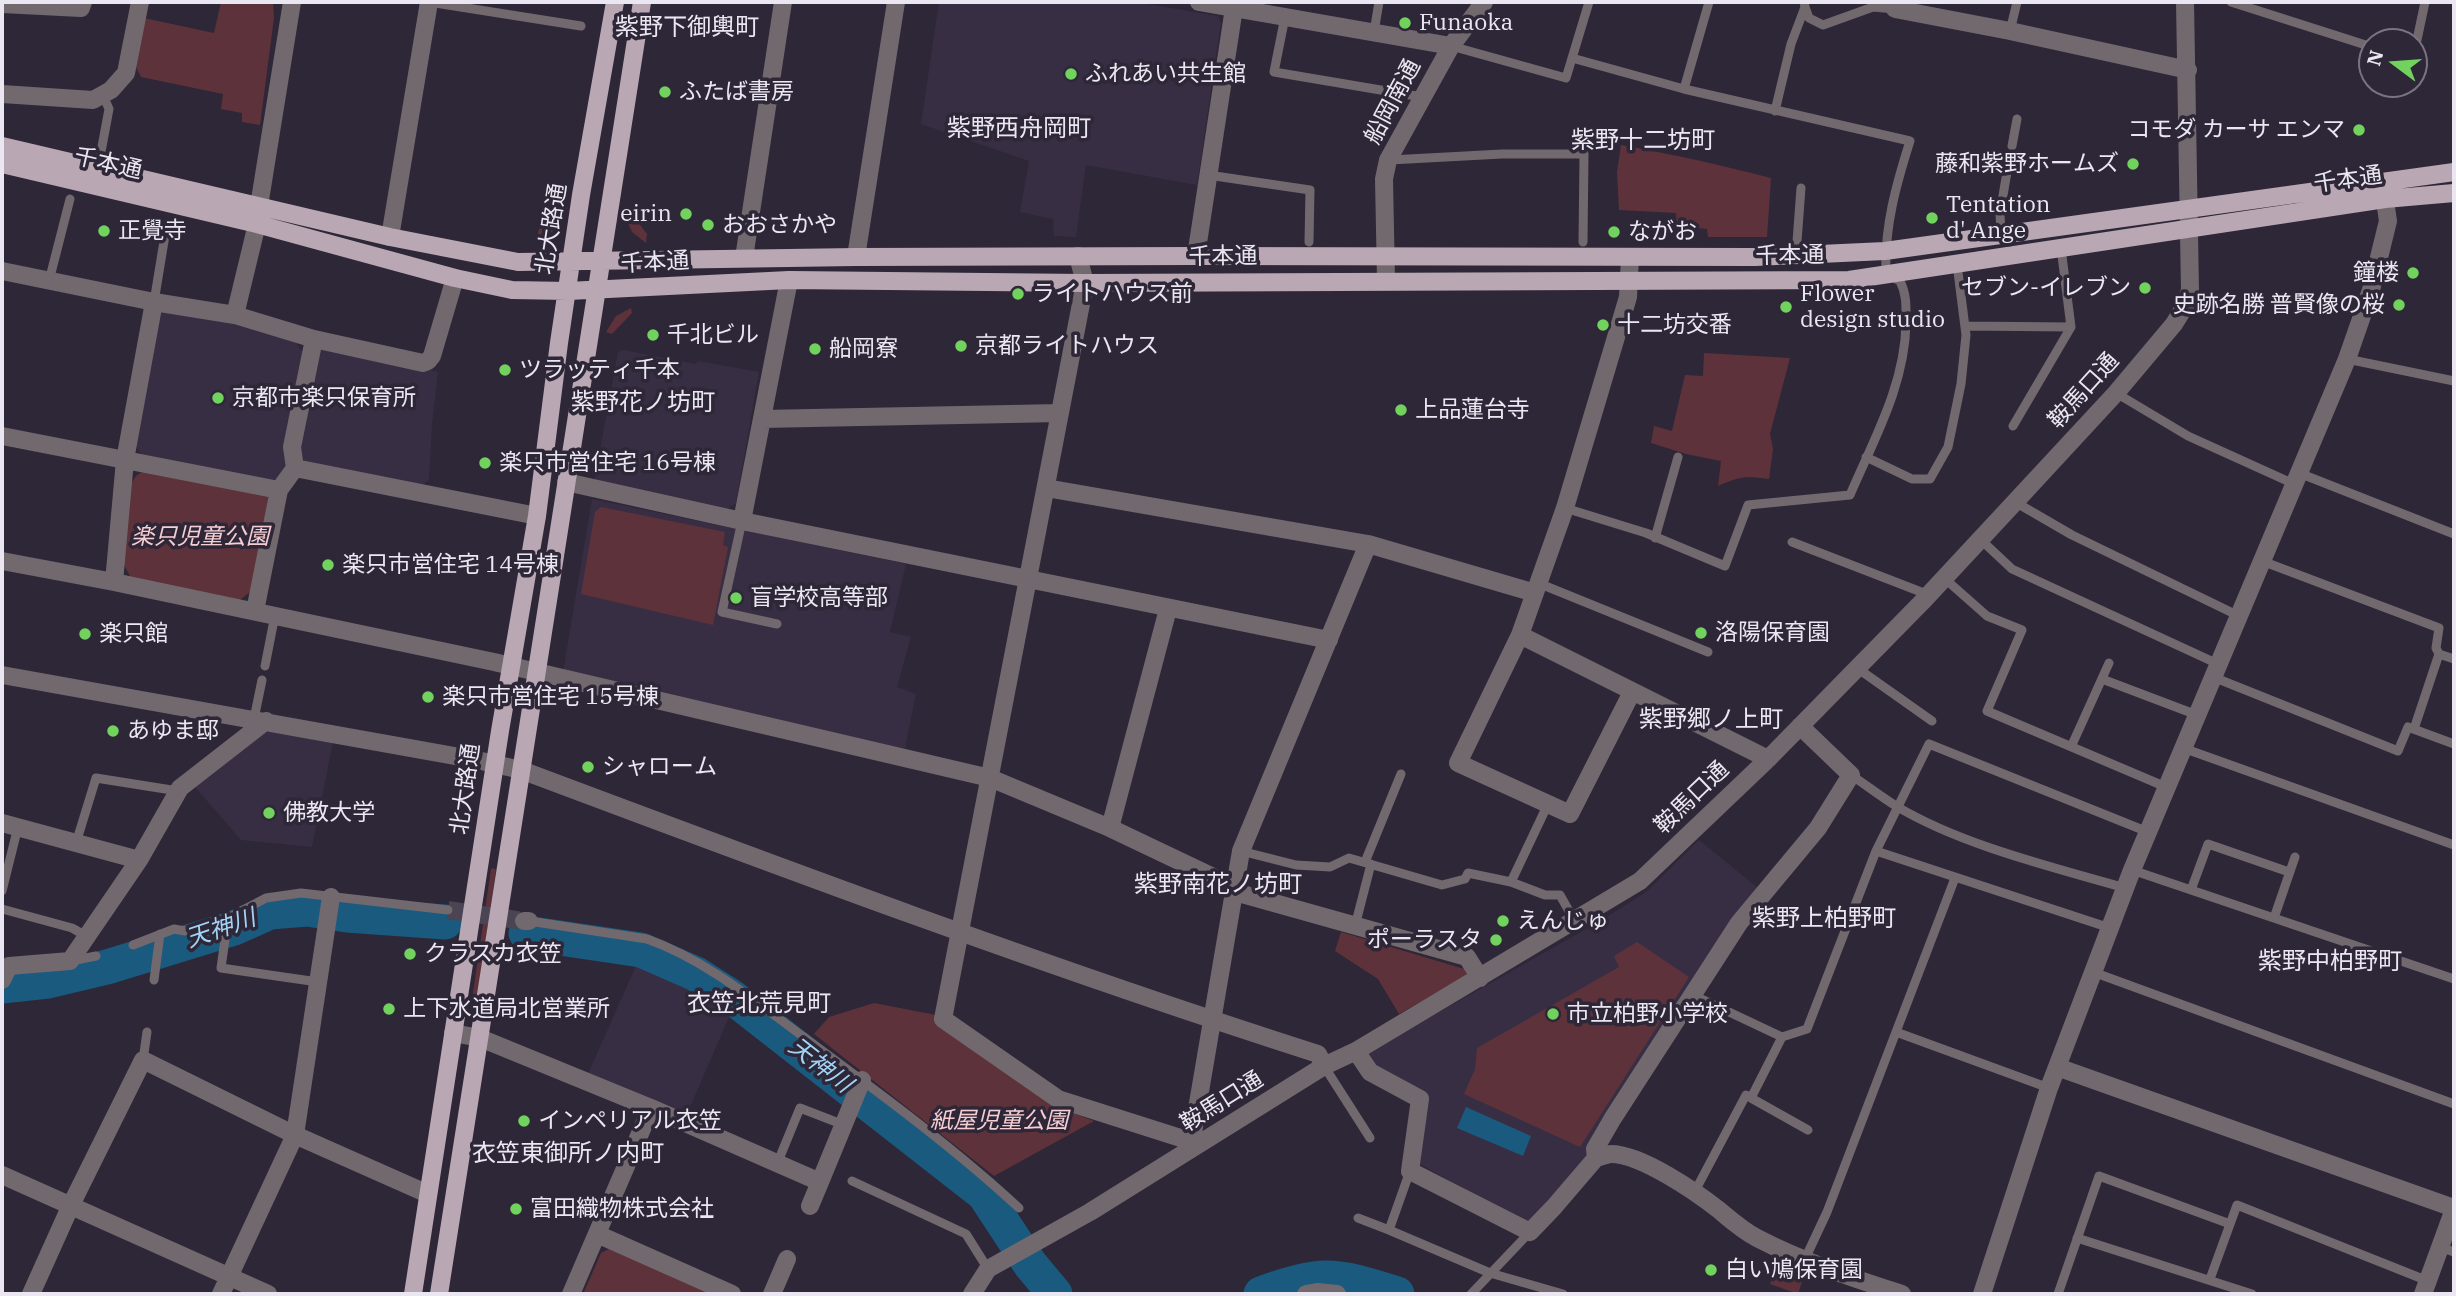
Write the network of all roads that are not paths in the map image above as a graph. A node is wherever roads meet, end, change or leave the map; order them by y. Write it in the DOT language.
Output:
graph roads {
  1 [pos="83,2"];
  2 [pos="139,2"];
  3 [pos="292,2"];
  4 [pos="429,2"];
  5 [pos="615,2"];
  6 [pos="642,2"];
  7 [pos="783,2"];
  8 [pos="896,2"];
  9 [pos="1199,2"];
  10 [pos="1379,2"];
  11 [pos="1483,2"];
  12 [pos="1589,2"];
  13 [pos="1709,2"];
  14 [pos="2017,2"];
  15 [pos="2185,2"];
  16 [pos="2231,2"];
  17 [pos="2425,2"];
  18 [pos="2,4"];
  19 [pos="1805,4"];
  20 [pos="1873,4"];
  21 [pos="1234,8"];
  22 [pos="1895,9"];
  23 [pos="1285,17"];
  24 [pos="581,26"];
  25 [pos="2420,28"];
  26 [pos="2010,31"];
  27 [pos="1374,32"];
  28 [pos="2358,43"];
  29 [pos="1451,46"];
  30 [pos="1572,58"];
  31 [pos="2188,70"];
  32 [pos="1684,89"];
  33 [pos="2,94"];
  34 [pos="103,94"];
  35 [pos="1422,97"];
  36 [pos="1775,111"];
  37 [pos="2017,119"];
  38 [pos="2,146"];
  39 [pos="2012,146"];
  40 [pos="1388,160"];
  41 [pos="2,164"];
  42 [pos="98,168"];
  43 [pos="2007,172"];
  44 [pos="2454,172"];
  45 [pos="1208,175"];
  46 [pos="2383,181"];
  47 [pos="1801,188"];
  48 [pos="2454,192"];
  49 [pos="70,199"];
  50 [pos="2385,199"];
  51 [pos="2188,210"];
  52 [pos="258,215"];
  53 [pos="167,223"];
  54 [pos="2188,229"];
  55 [pos="2001,235"];
  56 [pos="390,237"];
  57 [pos="1309,242"];
  58 [pos="1583,242"];
  59 [pos="2061,248"];
  60 [pos="1885,251"];
  61 [pos="1796,255"];
  62 [pos="1078,256"];
  63 [pos="1196,256"];
  64 [pos="856,257"];
  65 [pos="1386,257"];
  66 [pos="1630,257"];
  67 [pos="744,258"];
  68 [pos="601,261"];
  69 [pos="571,263"];
  70 [pos="1957,264"];
  71 [pos="2,271"];
  72 [pos="1886,274"];
  73 [pos="455,278"];
  74 [pos="789,280"];
  75 [pos="1385,280"];
  76 [pos="49,281"];
  77 [pos="1630,282"];
  78 [pos="1085,283"];
  79 [pos="598,290"];
  80 [pos="568,291"];
  81 [pos="154,302"];
  82 [pos="235,315"];
  83 [pos="1965,326"];
  84 [pos="2071,327"];
  85 [pos="314,339"];
  86 [pos="2347,359"];
  87 [pos="2454,381"];
  88 [pos="2116,393"];
  89 [pos="1060,413"];
  90 [pos="762,419"];
  91 [pos="2013,426"];
  92 [pos="2,436"];
  93 [pos="1678,457"];
  94 [pos="1866,457"];
  95 [pos="125,460"];
  96 [pos="295,468"];
  97 [pos="2296,478"];
  98 [pos="566,482"];
  99 [pos="1046,488"];
  100 [pos="278,491"];
  101 [pos="2015,502"];
  102 [pos="1565,508"];
  103 [pos="537,516"];
  104 [pos="742,521"];
  105 [pos="2454,534"];
  106 [pos="1655,538"];
  107 [pos="1980,539"];
  108 [pos="1792,542"];
  109 [pos="1368,544"];
  110 [pos="2,561"];
  111 [pos="2262,561"];
  112 [pos="1944,578"];
  113 [pos="1028,579"];
  114 [pos="114,582"];
  115 [pos="1537,588"];
  116 [pos="1928,595"];
  117 [pos="1168,608"];
  118 [pos="256,611"];
  119 [pos="275,615"];
  120 [pos="2239,616"];
  121 [pos="776,624"];
  122 [pos="1520,635"];
  123 [pos="1329,640"];
  124 [pos="1708,652"];
  125 [pos="2439,654"];
  126 [pos="2454,659"];
  127 [pos="2109,663"];
  128 [pos="510,665"];
  129 [pos="265,666"];
  130 [pos="1857,668"];
  131 [pos="536,671"];
  132 [pos="2216,671"];
  133 [pos="2,675"];
  134 [pos="2102,678"];
  135 [pos="262,680"];
  136 [pos="1632,692"];
  137 [pos="2197,715"];
  138 [pos="260,720"];
  139 [pos="1932,721"];
  140 [pos="1800,726"];
  141 [pos="2414,729"];
  142 [pos="2454,744"];
  143 [pos="2071,747"];
  144 [pos="2183,748"];
  145 [pos="1768,759"];
  146 [pos="495,763"];
  147 [pos="521,770"];
  148 [pos="1401,774"];
  149 [pos="1851,775"];
  150 [pos="990,778"];
  151 [pos="2166,787"];
  152 [pos="178,792"];
  153 [pos="1548,804"];
  154 [pos="1897,806"];
  155 [pos="10,825"];
  156 [pos="1110,828"];
  157 [pos="2148,832"];
  158 [pos="76,843"];
  159 [pos="2454,845"];
  160 [pos="1241,851"];
  161 [pos="1876,851"];
  162 [pos="2295,857"];
  163 [pos="139,860"];
  164 [pos="1368,863"];
  165 [pos="2132,870"];
  166 [pos="2290,872"];
  167 [pos="1955,878"];
  168 [pos="1511,882"];
  169 [pos="2125,888"];
  170 [pos="1235,890"];
  171 [pos="2191,890"];
  172 [pos="2,891"];
  173 [pos="2,909"];
  174 [pos="329,909"];
  175 [pos="448,910"];
  176 [pos="2274,918"];
  177 [pos="1574,920"];
  178 [pos="227,921"];
  179 [pos="527,921"];
  180 [pos="1356,926"];
  181 [pos="2110,928"];
  182 [pos="961,932"];
  183 [pos="88,937"];
  184 [pos="160,937"];
  185 [pos="133,945"];
  186 [pos="96,956"];
  187 [pos="70,961"];
  188 [pos="2093,972"];
  189 [pos="4,976"];
  190 [pos="1480,978"];
  191 [pos="2454,979"];
  192 [pos="154,981"];
  193 [pos="318,982"];
  194 [pos="1693,996"];
  195 [pos="1213,1021"];
  196 [pos="147,1032"];
  197 [pos="1896,1032"];
  198 [pos="453,1033"];
  199 [pos="1782,1037"];
  200 [pos="480,1038"];
  201 [pos="1356,1051"];
  202 [pos="142,1060"];
  203 [pos="1324,1066"];
  204 [pos="2057,1067"];
  205 [pos="861,1083"];
  206 [pos="2049,1088"];
  207 [pos="1751,1098"];
  208 [pos="2454,1104"];
  209 [pos="651,1108"];
  210 [pos="844,1126"];
  211 [pos="1808,1130"];
  212 [pos="295,1135"];
  213 [pos="1370,1138"];
  214 [pos="1190,1146"];
  215 [pos="1596,1158"];
  216 [pos="777,1164"];
  217 [pos="1410,1171"];
  218 [pos="2,1175"];
  219 [pos="852,1181"];
  220 [pos="820,1182"];
  221 [pos="1693,1193"];
  222 [pos="428,1194"];
  223 [pos="72,1205"];
  224 [pos="810,1206"];
  225 [pos="1019,1208"];
  226 [pos="2454,1208"];
  227 [pos="1358,1218"];
  228 [pos="2230,1224"];
  229 [pos="1389,1230"];
  230 [pos="1530,1232"];
  231 [pos="597,1234"];
  232 [pos="2077,1238"];
  233 [pos="2447,1250"];
  234 [pos="787,1259"];
  235 [pos="1805,1259"];
  236 [pos="994,1266"];
  237 [pos="1490,1273"];
  238 [pos="229,1277"];
  239 [pos="2210,1279"];
  240 [pos="2425,1288"];
  241 [pos="31,1294"];
  242 [pos="221,1294"];
  243 [pos="268,1294"];
  244 [pos="413,1294"];
  245 [pos="439,1294"];
  246 [pos="571,1294"];
  247 [pos="732,1294"];
  248 [pos="772,1294"];
  249 [pos="972,1294"];
  250 [pos="1306,1294"];
  251 [pos="1336,1294"];
  252 [pos="1471,1294"];
  253 [pos="1563,1294"];
  254 [pos="1902,1294"];
  255 [pos="1982,1294"];
  256 [pos="2058,1294"];
  257 [pos="2252,1294"];
  1 -- 18 [label="street"];
  2 -- 34 [label="street"];
  3 -- 52 [label="street"];
  4 -- 24 [label="lane"];
  4 -- 56 [label="street"];
  5 -- 69 [label="main road, 北大路通"];
  6 -- 68 [label="main road"];
  7 -- 67 [label="street"];
  8 -- 64 [label="street"];
  9 -- 21 [label="street"];
  10 -- 27 [label="lane"];
  11 -- 29 [label="street, 船岡南通"];
  12 -- 30 [label="lane"];
  13 -- 32 [label="lane"];
  14 -- 26 [label="lane"];
  15 -- 31 [label="street, 鞍馬口通"];
  16 -- 28 [label="lane"];
  17 -- 25 [label="lane"];
  19 -- 20 [label="lane"];
  19 -- 36 [label="lane"];
  20 -- 22 [label="lane"];
  21 -- 23 [label="street"];
  21 -- 45 [label="street"];
  22 -- 26 [label="street"];
  23 -- 27 [label="street"];
  23 -- 35 [label="lane"];
  26 -- 31 [label="street"];
  27 -- 29 [label="street"];
  29 -- 30 [label="lane"];
  29 -- 35 [label="street, 船岡南通"];
  30 -- 32 [label="lane"];
  31 -- 51 [label="street, 鞍馬口通"];
  32 -- 36 [label="lane"];
  33 -- 34 [label="street"];
  34 -- 42 [label="lane"];
  35 -- 40 [label="street, 船岡南通"];
  36 -- 60 [label="lane"];
  37 -- 39 [label="lane"];
  38 -- 42 [label="main road, 千本通"];
  40 -- 58 [label="lane"];
  40 -- 65 [label="street, 船岡南通"];
  41 -- 52 [label="main road, 千本通"];
  42 -- 52 [label="main road, 千本通"];
  43 -- 55 [label="lane"];
  44 -- 46 [label="main road, 千本通"];
  45 -- 57 [label="lane"];
  45 -- 63 [label="street"];
  46 -- 50 [label="street"];
  46 -- 51 [label="main road, 千本通"];
  47 -- 61 [label="lane"];
  48 -- 50 [label="main road, 千本通"];
  49 -- 76 [label="lane"];
  50 -- 54 [label="main road, 千本通"];
  50 -- 86 [label="street"];
  51 -- 54 [label="street, 鞍馬口通"];
  51 -- 55 [label="main road, 千本通"];
  52 -- 56 [label="main road, 千本通"];
  52 -- 73 [label="main road, 千本通"];
  52 -- 82 [label="street"];
  53 -- 81 [label="lane"];
  54 -- 59 [label="main road, 千本通"];
  54 -- 88 [label="street, 鞍馬口通"];
  55 -- 60 [label="main road, 千本通"];
  56 -- 69 [label="main road, 千本通"];
  59 -- 70 [label="main road, 千本通"];
  59 -- 84 [label="lane"];
  60 -- 61 [label="main road, 千本通"];
  60 -- 72 [label="lane"];
  61 -- 66 [label="main road, 千本通"];
  62 -- 63 [label="main road, 千本通"];
  62 -- 64 [label="main road, 千本通"];
  62 -- 78 [label="street"];
  63 -- 65 [label="main road, 千本通"];
  64 -- 67 [label="main road, 千本通"];
  65 -- 66 [label="main road, 千本通"];
  65 -- 75 [label="street, 船岡南通"];
  66 -- 77 [label="street"];
  67 -- 68 [label="main road, 千本通"];
  68 -- 69 [label="main road, 千本通"];
  68 -- 79 [label="main road"];
  69 -- 80 [label="main road, 北大路通"];
  70 -- 72 [label="main road, 千本通"];
  70 -- 83 [label="lane"];
  71 -- 76 [label="street"];
  72 -- 77 [label="main road, 千本通"];
  72 -- 94 [label="lane"];
  73 -- 80 [label="main road, 千本通"];
  73 -- 85 [label="street"];
  74 -- 78 [label="main road, 千本通"];
  74 -- 79 [label="main road, 千本通"];
  74 -- 90 [label="street"];
  75 -- 77 [label="main road, 千本通"];
  75 -- 78 [label="main road, 千本通"];
  76 -- 81 [label="street"];
  77 -- 102 [label="street"];
  78 -- 89 [label="street"];
  79 -- 80 [label="main road, 千本通"];
  79 -- 98 [label="main road"];
  80 -- 103 [label="main road, 北大路通"];
  81 -- 82 [label="street"];
  81 -- 95 [label="street"];
  82 -- 85 [label="street"];
  83 -- 84 [label="lane"];
  83 -- 94 [label="lane"];
  84 -- 91 [label="lane"];
  85 -- 96 [label="street"];
  86 -- 87 [label="lane"];
  86 -- 97 [label="street"];
  88 -- 97 [label="lane"];
  88 -- 101 [label="street, 鞍馬口通"];
  89 -- 90 [label="street"];
  89 -- 99 [label="street"];
  90 -- 104 [label="street"];
  92 -- 95 [label="street"];
  93 -- 106 [label="lane"];
  94 -- 106 [label="lane"];
  95 -- 100 [label="street"];
  95 -- 114 [label="street"];
  96 -- 100 [label="street"];
  96 -- 103 [label="street"];
  97 -- 105 [label="lane"];
  97 -- 111 [label="street"];
  98 -- 104 [label="street"];
  98 -- 131 [label="main road"];
  99 -- 109 [label="street"];
  99 -- 113 [label="street"];
  100 -- 118 [label="street"];
  101 -- 107 [label="street, 鞍馬口通"];
  101 -- 120 [label="lane"];
  102 -- 106 [label="lane"];
  102 -- 115 [label="street"];
  103 -- 128 [label="main road, 北大路通"];
  104 -- 113 [label="street"];
  104 -- 121 [label="lane"];
  107 -- 112 [label="street, 鞍馬口通"];
  107 -- 132 [label="lane"];
  108 -- 116 [label="lane"];
  109 -- 115 [label="street"];
  109 -- 123 [label="street"];
  110 -- 114 [label="street"];
  111 -- 120 [label="street"];
  111 -- 125 [label="lane"];
  112 -- 116 [label="street, 鞍馬口通"];
  112 -- 143 [label="lane"];
  113 -- 117 [label="street"];
  113 -- 150 [label="street"];
  114 -- 118 [label="street"];
  115 -- 122 [label="street"];
  115 -- 124 [label="lane"];
  116 -- 130 [label="street, 鞍馬口通"];
  117 -- 123 [label="street"];
  117 -- 156 [label="street"];
  118 -- 119 [label="street"];
  119 -- 128 [label="street"];
  119 -- 129 [label="lane"];
  120 -- 132 [label="street"];
  122 -- 136 [label="street"];
  122 -- 153 [label="street"];
  123 -- 160 [label="street"];
  125 -- 126 [label="lane"];
  125 -- 141 [label="lane"];
  127 -- 134 [label="lane"];
  128 -- 131 [label="street"];
  128 -- 146 [label="main road, 北大路通"];
  130 -- 139 [label="lane"];
  130 -- 140 [label="street, 鞍馬口通"];
  131 -- 147 [label="main road"];
  131 -- 150 [label="street"];
  132 -- 137 [label="street"];
  132 -- 141 [label="lane"];
  133 -- 138 [label="street"];
  134 -- 137 [label="lane"];
  134 -- 143 [label="lane"];
  135 -- 138 [label="lane"];
  136 -- 145 [label="street"];
  136 -- 153 [label="street"];
  137 -- 144 [label="street"];
  138 -- 146 [label="street"];
  138 -- 152 [label="street"];
  140 -- 145 [label="street, 鞍馬口通"];
  140 -- 149 [label="street"];
  141 -- 142 [label="lane"];
  143 -- 151 [label="lane"];
  144 -- 151 [label="street"];
  144 -- 159 [label="lane"];
  145 -- 177 [label="street, 鞍馬口通"];
  146 -- 147 [label="street"];
  146 -- 198 [label="main road, 北大路通"];
  147 -- 182 [label="street"];
  147 -- 200 [label="main road"];
  148 -- 164 [label="lane"];
  149 -- 154 [label="lane"];
  149 -- 194 [label="street"];
  150 -- 156 [label="street"];
  150 -- 182 [label="street"];
  151 -- 157 [label="street"];
  152 -- 158 [label="lane"];
  152 -- 163 [label="street"];
  153 -- 168 [label="lane"];
  154 -- 157 [label="lane"];
  154 -- 161 [label="lane"];
  154 -- 169 [label="lane"];
  155 -- 158 [label="street"];
  155 -- 172 [label="lane"];
  156 -- 170 [label="street"];
  157 -- 165 [label="street"];
  158 -- 163 [label="street"];
  160 -- 164 [label="lane"];
  160 -- 170 [label="street"];
  161 -- 167 [label="lane"];
  161 -- 199 [label="lane"];
  162 -- 166 [label="lane"];
  163 -- 183 [label="street"];
  164 -- 168 [label="lane"];
  164 -- 180 [label="lane"];
  165 -- 169 [label="street"];
  165 -- 171 [label="lane"];
  166 -- 171 [label="lane"];
  166 -- 176 [label="lane"];
  167 -- 181 [label="lane"];
  167 -- 197 [label="lane"];
  168 -- 177 [label="lane"];
  169 -- 181 [label="street"];
  170 -- 180 [label="street"];
  170 -- 195 [label="street"];
  171 -- 176 [label="lane"];
  173 -- 183 [label="lane"];
  174 -- 175 [label="lane"];
  174 -- 178 [label="lane"];
  174 -- 193 [label="street"];
  176 -- 191 [label="lane"];
  177 -- 190 [label="street, 鞍馬口通"];
  178 -- 184 [label="lane"];
  178 -- 193 [label="lane"];
  179 -- 205 [label="lane"];
  180 -- 190 [label="street"];
  181 -- 188 [label="street"];
  182 -- 195 [label="street"];
  182 -- 214 [label="street"];
  183 -- 187 [label="street"];
  184 -- 185 [label="lane"];
  184 -- 192 [label="lane"];
  186 -- 187 [label="lane"];
  187 -- 189 [label="street"];
  188 -- 204 [label="street"];
  188 -- 208 [label="lane"];
  190 -- 201 [label="street, 鞍馬口通"];
  193 -- 212 [label="street"];
  194 -- 199 [label="lane"];
  194 -- 215 [label="street"];
  195 -- 203 [label="street"];
  195 -- 214 [label="street"];
  196 -- 202 [label="lane"];
  197 -- 206 [label="lane"];
  197 -- 235 [label="lane"];
  198 -- 200 [label="street"];
  198 -- 222 [label="main road, 北大路通"];
  199 -- 207 [label="lane"];
  200 -- 209 [label="street"];
  200 -- 245 [label="main road"];
  201 -- 203 [label="street, 鞍馬口通"];
  201 -- 217 [label="street"];
  202 -- 212 [label="street"];
  202 -- 223 [label="street"];
  203 -- 213 [label="lane"];
  203 -- 214 [label="street, 鞍馬口通"];
  204 -- 206 [label="street"];
  204 -- 226 [label="street"];
  205 -- 210 [label="street"];
  205 -- 225 [label="lane"];
  206 -- 255 [label="street"];
  207 -- 211 [label="lane"];
  207 -- 221 [label="lane"];
  209 -- 216 [label="street"];
  209 -- 231 [label="street"];
  210 -- 216 [label="lane"];
  210 -- 220 [label="street"];
  212 -- 222 [label="street"];
  212 -- 238 [label="street"];
  214 -- 236 [label="street, 鞍馬口通"];
  215 -- 221 [label="street"];
  215 -- 230 [label="street"];
  216 -- 220 [label="street"];
  217 -- 229 [label="lane"];
  217 -- 230 [label="street"];
  218 -- 223 [label="street"];
  219 -- 236 [label="lane"];
  220 -- 224 [label="street"];
  221 -- 235 [label="street"];
  222 -- 244 [label="main road, 北大路通"];
  223 -- 238 [label="street"];
  223 -- 241 [label="street"];
  226 -- 233 [label="street"];
  227 -- 229 [label="lane"];
  228 -- 232 [label="lane"];
  228 -- 239 [label="lane"];
  228 -- 240 [label="lane"];
  229 -- 237 [label="lane"];
  230 -- 237 [label="lane"];
  231 -- 246 [label="street"];
  231 -- 247 [label="street"];
  232 -- 239 [label="lane"];
  232 -- 256 [label="lane"];
  233 -- 240 [label="street"];
  234 -- 248 [label="street"];
  235 -- 254 [label="street"];
  236 -- 249 [label="street"];
  237 -- 252 [label="lane"];
  237 -- 253 [label="lane"];
  238 -- 242 [label="street"];
  238 -- 243 [label="street"];
  239 -- 257 [label="lane"];
  250 -- 251 [label="street"];
}
